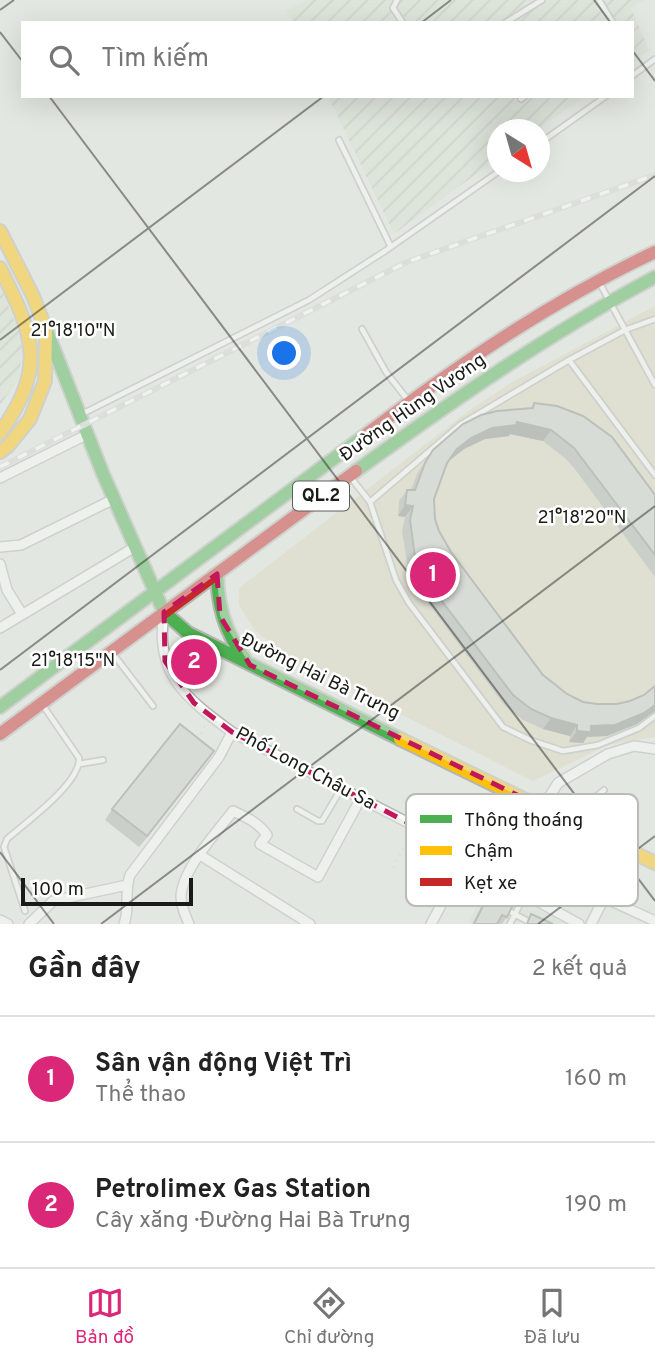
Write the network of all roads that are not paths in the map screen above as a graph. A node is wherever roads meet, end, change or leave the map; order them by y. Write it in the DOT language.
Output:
graph roads {
  1 [pos="542,0"];
  2 [pos="598,0"];
  3 [pos="395,1"];
  4 [pos="401,21"];
  5 [pos="508,21"];
  6 [pos="611,21"];
  7 [pos="655,59"];
  8 [pos="634,75"];
  9 [pos="603,98"];
  10 [pos="550,136"];
  11 [pos="339,140"];
  12 [pos="487,180"];
  13 [pos="0,231"];
  14 [pos="391,247"];
  15 [pos="655,252"];
  16 [pos="0,268"];
  17 [pos="655,277"];
  18 [pos="598,279"];
  19 [pos="610,301"];
  20 [pos="655,319"];
  21 [pos="46,330"];
  22 [pos="362,330"];
  23 [pos="625,330"];
  24 [pos="30,336"];
  25 [pos="569,360"];
  26 [pos="45,361"];
  27 [pos="655,385"];
  28 [pos="410,402"];
  29 [pos="78,416"];
  30 [pos="0,433"];
  31 [pos="86,435"];
  32 [pos="0,452"];
  33 [pos="655,475"];
  34 [pos="350,476"];
  35 [pos="0,478"];
  36 [pos="114,499"];
  37 [pos="370,502"];
  38 [pos="0,547"];
  39 [pos="135,547"];
  40 [pos="0,564"];
  41 [pos="217,574"];
  42 [pos="155,592"];
  43 [pos="164,612"];
  44 [pos="22,614"];
  45 [pos="0,628"];
  46 [pos="111,652"];
  47 [pos="250,665"];
  48 [pos="42,703"];
  49 [pos="153,706"];
  50 [pos="0,707"];
  51 [pos="655,716"];
  52 [pos="232,732"];
  53 [pos="0,734"];
  54 [pos="655,749"];
  55 [pos="103,760"];
  56 [pos="79,764"];
  57 [pos="341,788"];
  58 [pos="604,790"];
  59 [pos="515,794"];
  60 [pos="551,794"];
  61 [pos="599,794"];
  62 [pos="361,798"];
  63 [pos="297,809"];
  64 [pos="406,822"];
  65 [pos="200,855"];
  66 [pos="638,855"];
  67 [pos="655,863"];
  68 [pos="127,885"];
  69 [pos="441,906"];
  70 [pos="499,906"];
  71 [pos="519,906"];
  72 [pos="545,906"];
  73 [pos="600,906"];
  74 [pos="622,906"];
  75 [pos="25,911"];
  76 [pos="514,914"];
  77 [pos="0,920"];
  78 [pos="297,920"];
  79 [pos="655,921"];
  80 [pos="8,924"];
  81 [pos="29,924"];
  82 [pos="123,924"];
  83 [pos="188,924"];
  84 [pos="310,924"];
  85 [pos="431,924"];
  86 [pos="510,924"];
  87 [pos="533,924"];
  88 [pos="579,924"];
  89 [pos="591,924"];
  1 -- 5 [label="lane"];
  2 -- 6 [label="lane"];
  3 -- 4 [label="lane"];
  7 -- 8 [label="lane"];
  9 -- 10 [label="lane"];
  11 -- 14 [label="lane"];
  12 -- 14 [label="lane"];
  13 -- 21 [label="main road, Đường Hai Bà Trưng"];
  14 -- 29 [label="lane"];
  15 -- 18 [label="main road, Đường Hùng Vương / QL.2"];
  16 -- 24 [label="main road"];
  17 -- 19 [label="main road, Đường Hùng Vương / QL.2"];
  18 -- 19 [label="lane"];
  18 -- 28 [label="main road, Đường Hùng Vương / QL.2"];
  19 -- 23 [label="lane"];
  19 -- 34 [label="main road, Đường Hùng Vương / QL.2"];
  20 -- 23 [label="lane"];
  21 -- 26 [label="main road"];
  21 -- 29 [label="main road, Đường Hai Bà Trưng"];
  22 -- 28 [label="lane"];
  23 -- 25 [label="lane"];
  23 -- 27 [label="lane"];
  24 -- 26 [label="main road, Đường Hai Bà Trưng"];
  24 -- 30 [label="main road"];
  25 -- 33 [label="lane"];
  25 -- 37 [label="lane"];
  26 -- 29 [label="main road, Đường Hai Bà Trưng"];
  26 -- 32 [label="main road"];
  28 -- 42 [label="main road, Đường Hùng Vương / QL.2"];
  29 -- 31 [label="main road, Đường Hai Bà Trưng"];
  31 -- 35 [label="street"];
  31 -- 36 [label="main road, Đường Hai Bà Trưng"];
  34 -- 37 [label="lane"];
  34 -- 41 [label="main road, Đường Hùng Vương / QL.2"];
  36 -- 38 [label="street"];
  36 -- 39 [label="main road, Đường Hai Bà Trưng"];
  37 -- 51 [label="lane"];
  39 -- 42 [label="main road, Đường Hai Bà Trưng"];
  39 -- 44 [label="street"];
  40 -- 44 [label="street"];
  41 -- 43 [label="main road, Đường Hùng Vương / QL.2"];
  41 -- 47 [label="main road"];
  42 -- 43 [label="main road, Đường Hai Bà Trưng"];
  42 -- 50 [label="main road, Đường Hùng Vương / QL.2"];
  43 -- 46 [label="main road, Đường Hùng Vương / QL.2"];
  43 -- 47 [label="main road, Đường Hai Bà Trưng"];
  43 -- 52 [label="street, Phố Long Châu Sa"];
  44 -- 45 [label="street"];
  46 -- 48 [label="main road, Đường Hùng Vương / QL.2"];
  46 -- 49 [label="lane"];
  47 -- 59 [label="main road, Đường Hai Bà Trưng"];
  48 -- 53 [label="main road, Đường Hùng Vương / QL.2"];
  48 -- 56 [label="lane"];
  52 -- 57 [label="street, Phố Long Châu Sa"];
  52 -- 68 [label="street"];
  54 -- 60 [label="street"];
  55 -- 56 [label="lane"];
  56 -- 75 [label="lane"];
  57 -- 62 [label="street, Phố Long Châu Sa"];
  57 -- 63 [label="lane"];
  58 -- 61 [label="lane"];
  62 -- 64 [label="street, Phố Long Châu Sa"];
  62 -- 65 [label="street"];
  65 -- 78 [label="street"];
  65 -- 83 [label="street"];
  66 -- 67 [label="main road, Đường Hai Bà Trưng"];
  68 -- 81 [label="street"];
  68 -- 82 [label="street"];
  69 -- 85 [label="street"];
  70 -- 76 [label="lane"];
  71 -- 76 [label="lane"];
  72 -- 88 [label="street, Phố Long Châu Sa"];
  73 -- 89 [label="street"];
  74 -- 79 [label="street"];
  76 -- 86 [label="lane"];
  76 -- 87 [label="lane"];
  77 -- 80 [label="street"];
  78 -- 84 [label="street"];
}
